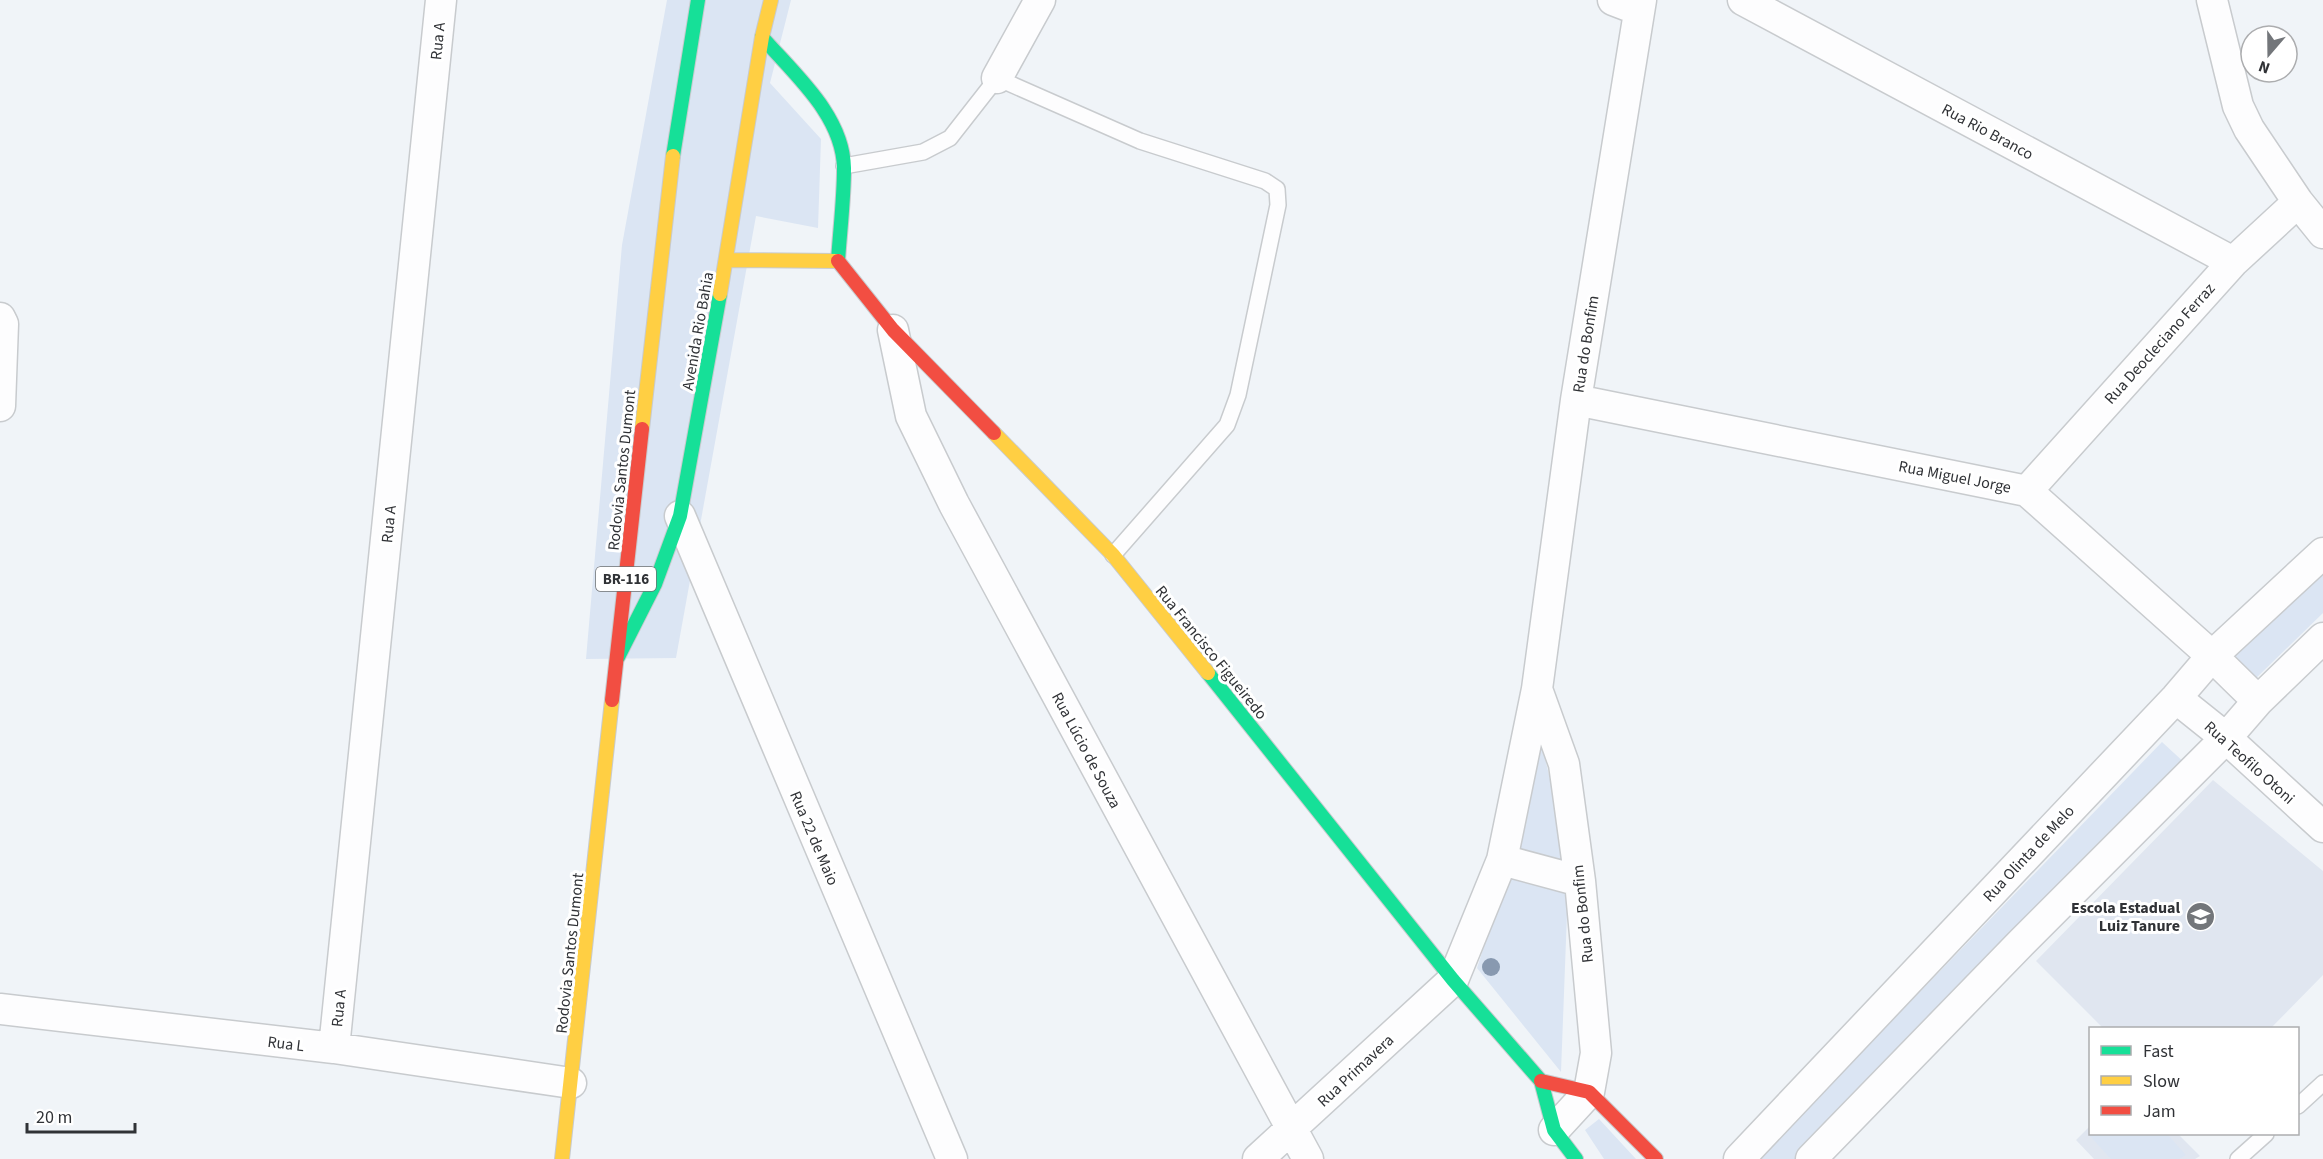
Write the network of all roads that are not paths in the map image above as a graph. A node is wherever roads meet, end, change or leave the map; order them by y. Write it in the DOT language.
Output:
graph roads {
  1 [pos="441,0"];
  2 [pos="698,0"];
  3 [pos="771,0"];
  4 [pos="1040,0"];
  5 [pos="1743,0"];
  6 [pos="2212,0"];
  7 [pos="1631,3"];
  8 [pos="762,37"];
  9 [pos="997,78"];
  10 [pos="844,166"];
  11 [pos="2298,202"];
  12 [pos="2323,233"];
  13 [pos="726,260"];
  14 [pos="838,261"];
  15 [pos="2232,262"];
  16 [pos="2,321"];
  17 [pos="893,330"];
  18 [pos="1576,400"];
  19 [pos="0,405"];
  20 [pos="2027,491"];
  21 [pos="680,516"];
  22 [pos="2323,552"];
  23 [pos="1113,555"];
  24 [pos="2323,638"];
  25 [pos="2212,656"];
  26 [pos="618,657"];
  27 [pos="1537,689"];
  28 [pos="2176,698"];
  29 [pos="2258,701"];
  30 [pos="2226,738"];
  31 [pos="2323,827"];
  32 [pos="1502,860"];
  33 [pos="1580,881"];
  34 [pos="1453,980"];
  35 [pos="0,1009"];
  36 [pos="334,1048"];
  37 [pos="1540,1081"];
  38 [pos="571,1083"];
  39 [pos="2323,1083"];
  40 [pos="1589,1092"];
  41 [pos="2299,1105"];
  42 [pos="1292,1128"];
  43 [pos="1554,1130"];
  44 [pos="2265,1135"];
  45 [pos="562,1159"];
  46 [pos="952,1159"];
  47 [pos="1258,1159"];
  48 [pos="1308,1159"];
  49 [pos="1576,1159"];
  50 [pos="1656,1159"];
  51 [pos="1739,1159"];
  52 [pos="1811,1159"];
  53 [pos="2238,1159"];
  1 -- 36 [label="street, Rua A"];
  2 -- 26 [label="main road, Rodovia Santos Dumont / BR-116"];
  3 -- 8 [label="main road, Avenida Rio Bahia"];
  4 -- 9 [label="street"];
  5 -- 15 [label="street, Rua Rio Branco"];
  6 -- 11 [label="street"];
  7 -- 18 [label="street, Rua do Bonfim"];
  8 -- 10 [label="main road"];
  8 -- 13 [label="main road, Avenida Rio Bahia"];
  9 -- 10 [label="lane"];
  9 -- 23 [label="lane"];
  10 -- 14 [label="main road"];
  11 -- 12 [label="street"];
  11 -- 15 [label="street, Rua Deocleciano Ferraz"];
  13 -- 14 [label="main road"];
  13 -- 21 [label="main road, Avenida Rio Bahia"];
  14 -- 17 [label="main road, Rua Francisco Figueiredo"];
  15 -- 20 [label="street, Rua Deocleciano Ferraz"];
  16 -- 19 [label="street"];
  17 -- 23 [label="main road, Rua Francisco Figueiredo"];
  17 -- 42 [label="street, Rua Lúcio de Souza"];
  18 -- 20 [label="street, Rua Miguel Jorge"];
  18 -- 27 [label="street, Rua do Bonfim"];
  20 -- 25 [label="street, Rua Miguel Jorge"];
  21 -- 26 [label="main road, Avenida Rio Bahia"];
  21 -- 46 [label="street, Rua 22 de Maio"];
  22 -- 25 [label="street, Rua Olinta de Melo"];
  23 -- 34 [label="main road, Rua Francisco Figueiredo"];
  24 -- 29 [label="street"];
  25 -- 28 [label="street, Rua Olinta de Melo"];
  25 -- 29 [label="street, Rua Miguel Jorge"];
  26 -- 38 [label="main road, Rodovia Santos Dumont / BR-116"];
  27 -- 32 [label="street, Rua do Bonfim"];
  27 -- 33 [label="street, Rua do Bonfim"];
  28 -- 30 [label="street, Rua Teofilo Otoni"];
  28 -- 51 [label="street, Rua Olinta de Melo"];
  29 -- 30 [label="street"];
  30 -- 31 [label="street, Rua Teofilo Otoni"];
  30 -- 52 [label="street"];
  32 -- 33 [label="street"];
  32 -- 34 [label="street, Rua do Bonfim"];
  33 -- 40 [label="street, Rua do Bonfim"];
  34 -- 37 [label="main road, Rua Francisco Figueiredo"];
  34 -- 42 [label="street, Rua Primavera"];
  35 -- 36 [label="street, Rua L"];
  36 -- 38 [label="street, Rua L"];
  37 -- 40 [label="main road"];
  37 -- 43 [label="main road, Rua Francisco Figueiredo"];
  38 -- 45 [label="main road, Rodovia Santos Dumont / BR-116"];
  39 -- 41 [label="lane"];
  40 -- 43 [label="street"];
  40 -- 50 [label="main road"];
  42 -- 47 [label="street, Rua Primavera"];
  42 -- 48 [label="street, Rua Lúcio de Souza"];
  43 -- 49 [label="main road, Rua Francisco Figueiredo"];
  44 -- 53 [label="lane"];
}
